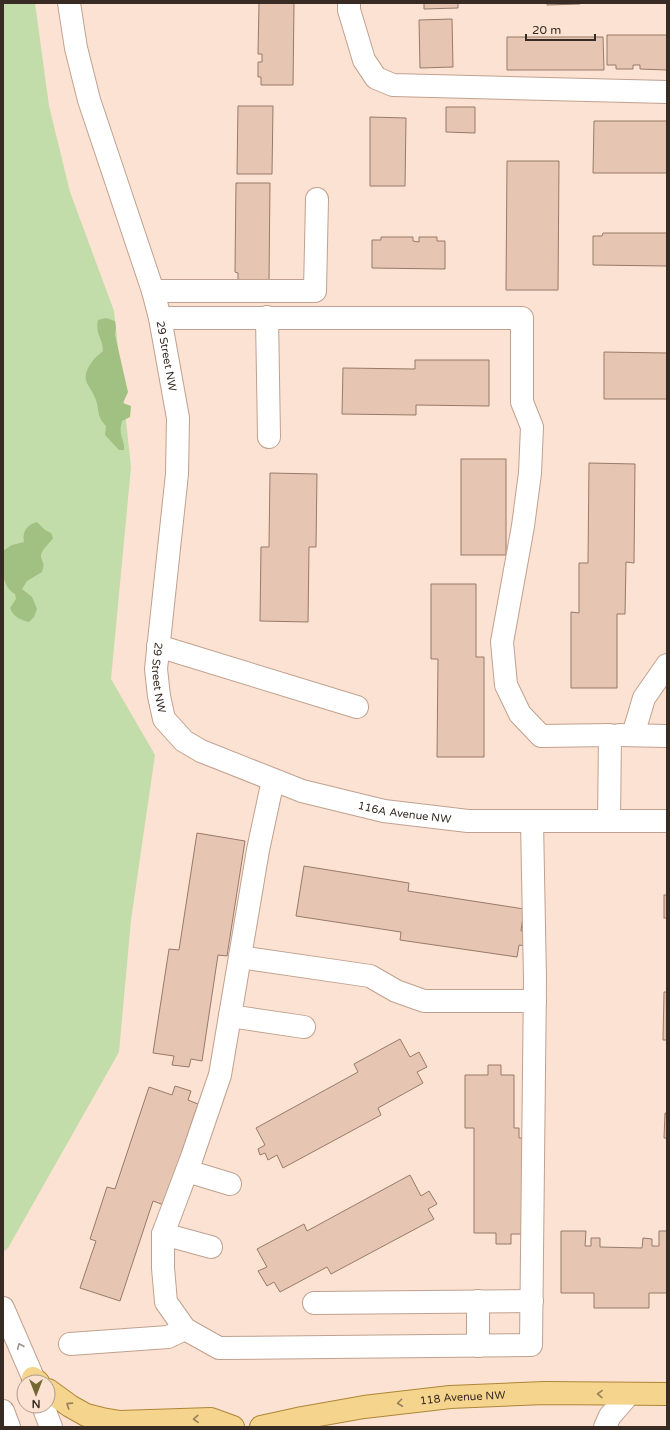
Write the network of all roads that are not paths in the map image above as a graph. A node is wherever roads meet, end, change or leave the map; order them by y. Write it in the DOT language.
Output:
graph roads {
  1 [pos="69,3"];
  2 [pos="349,3"];
  3 [pos="667,92"];
  4 [pos="317,199"];
  5 [pos="153,291"];
  6 [pos="267,317"];
  7 [pos="160,318"];
  8 [pos="269,437"];
  9 [pos="158,646"];
  10 [pos="667,665"];
  11 [pos="357,707"];
  12 [pos="164,719"];
  13 [pos="610,735"];
  14 [pos="633,735"];
  15 [pos="667,736"];
  16 [pos="273,780"];
  17 [pos="532,821"];
  18 [pos="608,821"];
  19 [pos="667,821"];
  20 [pos="240,957"];
  21 [pos="535,1001"];
  22 [pos="230,1016"];
  23 [pos="304,1027"];
  24 [pos="187,1171"];
  25 [pos="230,1184"];
  26 [pos="163,1234"];
  27 [pos="211,1247"];
  28 [pos="478,1301"];
  29 [pos="532,1301"];
  30 [pos="314,1303"];
  31 [pos="3,1308"];
  32 [pos="185,1329"];
  33 [pos="70,1344"];
  34 [pos="478,1346"];
  35 [pos="35,1374"];
  36 [pos="629,1394"];
  37 [pos="667,1394"];
  38 [pos="56,1396"];
  39 [pos="3,1411"];
  40 [pos="47,1414"];
  41 [pos="9,1427"];
  42 [pos="51,1427"];
  43 [pos="233,1427"];
  44 [pos="261,1427"];
  45 [pos="605,1427"];
  1 -- 5 [label="street, 29 Street NW"];
  2 -- 3 [label="street"];
  4 -- 5 [label="street"];
  5 -- 7 [label="street, 29 Street NW"];
  6 -- 7 [label="street"];
  6 -- 8 [label="street"];
  6 -- 13 [label="street"];
  7 -- 9 [label="street, 29 Street NW"];
  9 -- 11 [label="street"];
  9 -- 12 [label="street, 29 Street NW"];
  10 -- 14 [label="street"];
  12 -- 16 [label="street, 116A Avenue NW"];
  13 -- 14 [label="street"];
  13 -- 18 [label="street"];
  14 -- 15 [label="street"];
  16 -- 17 [label="street, 116A Avenue NW"];
  16 -- 20 [label="street"];
  17 -- 18 [label="street, 116A Avenue NW"];
  17 -- 21 [label="street"];
  18 -- 19 [label="street, 116A Avenue NW"];
  20 -- 21 [label="street"];
  20 -- 22 [label="street"];
  21 -- 29 [label="street"];
  22 -- 23 [label="street"];
  22 -- 24 [label="street"];
  24 -- 25 [label="street"];
  24 -- 26 [label="street"];
  26 -- 27 [label="street"];
  26 -- 32 [label="street"];
  28 -- 29 [label="street"];
  28 -- 30 [label="street"];
  28 -- 34 [label="street"];
  29 -- 34 [label="street"];
  35 -- 31 [label="street, one-way"];
  32 -- 33 [label="street"];
  32 -- 34 [label="street"];
  36 -- 37 [label="main road, 118 Avenue NW"];
  36 -- 44 [label="main road, 118 Avenue NW, one-way"];
  36 -- 45 [label="street"];
  43 -- 38 [label="main road, one-way"];
  39 -- 41 [label="street"];
  40 -- 42 [label="street"];
}
